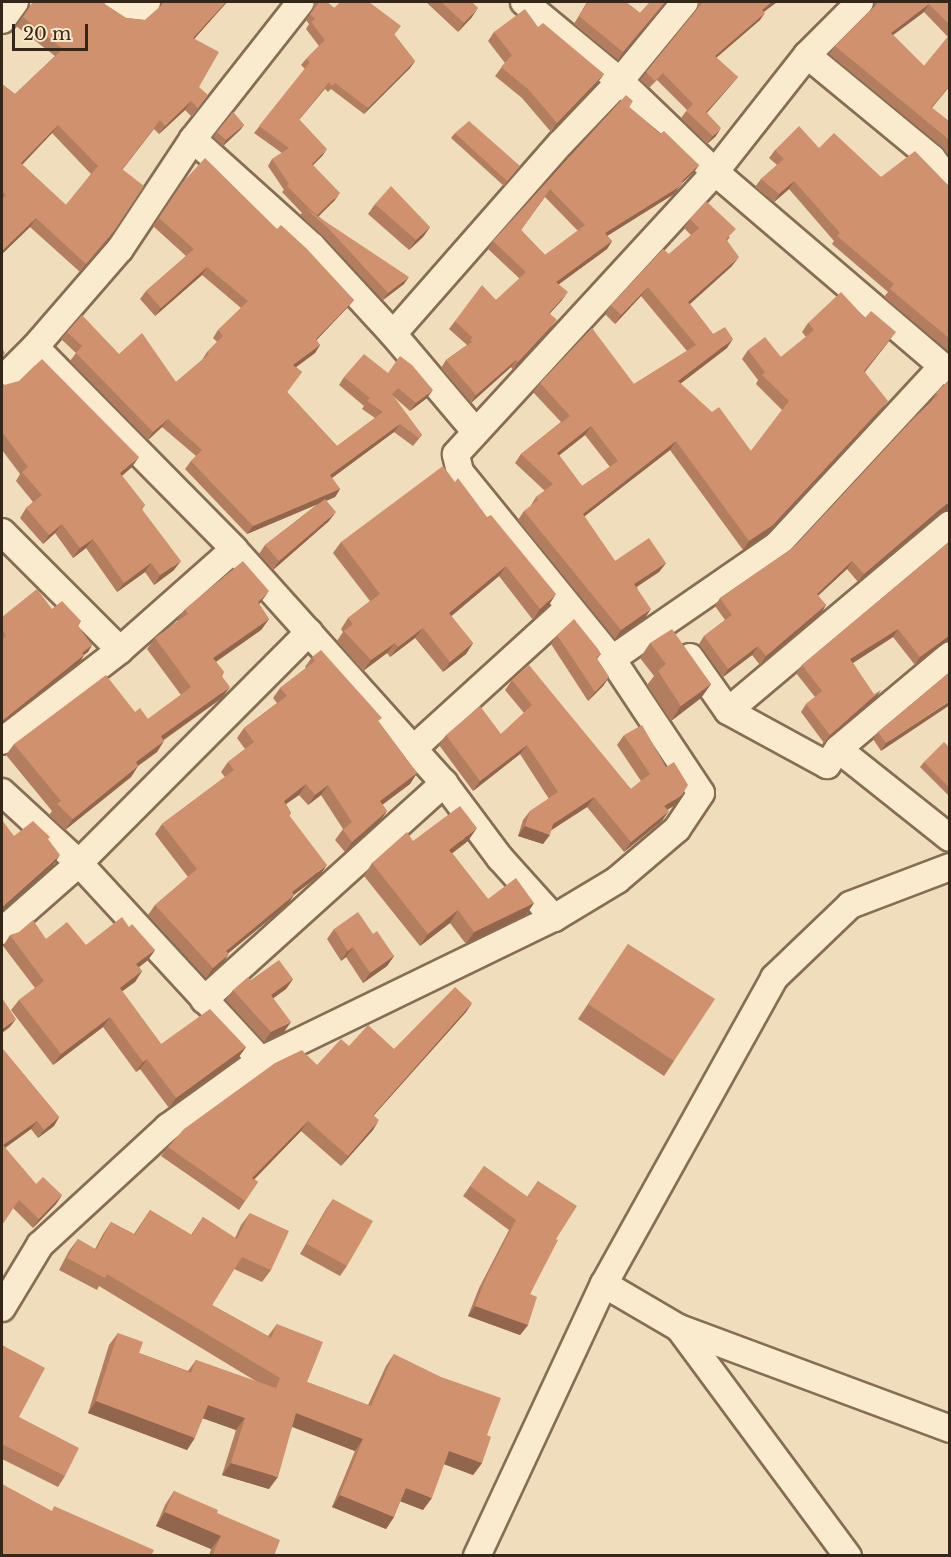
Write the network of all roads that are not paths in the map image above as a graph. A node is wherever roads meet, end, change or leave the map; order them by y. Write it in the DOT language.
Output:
graph roads {
  1 [pos="15,2"];
  2 [pos="109,2"];
  3 [pos="147,2"];
  4 [pos="301,2"];
  5 [pos="524,2"];
  6 [pos="685,2"];
  7 [pos="860,2"];
  8 [pos="549,10"];
  9 [pos="2,20"];
  10 [pos="807,55"];
  11 [pos="620,81"];
  12 [pos="193,139"];
  13 [pos="715,172"];
  14 [pos="949,182"];
  15 [pos="393,334"];
  16 [pos="35,346"];
  17 [pos="946,370"];
  18 [pos="2,380"];
  19 [pos="476,432"];
  20 [pos="950,524"];
  21 [pos="2,532"];
  22 [pos="234,549"];
  23 [pos="569,607"];
  24 [pos="664,621"];
  25 [pos="309,632"];
  26 [pos="120,650"];
  27 [pos="948,658"];
  28 [pos="612,659"];
  29 [pos="728,711"];
  30 [pos="2,741"];
  31 [pos="413,748"];
  32 [pos="838,749"];
  33 [pos="444,783"];
  34 [pos="2,792"];
  35 [pos="950,838"];
  36 [pos="78,863"];
  37 [pos="950,867"];
  38 [pos="554,918"];
  39 [pos="2,931"];
  40 [pos="204,1000"];
  41 [pos="261,1059"];
  42 [pos="604,1284"];
  43 [pos="2,1308"];
  44 [pos="679,1328"];
  45 [pos="950,1429"];
  46 [pos="477,1556"];
  47 [pos="848,1556"];
  1 -- 9 [label="street"];
  2 -- 3 [label="street"];
  4 -- 12 [label="street"];
  5 -- 8 [label="street"];
  6 -- 11 [label="street"];
  7 -- 10 [label="street"];
  8 -- 11 [label="street"];
  10 -- 13 [label="street"];
  10 -- 14 [label="street"];
  11 -- 13 [label="street"];
  11 -- 15 [label="street"];
  12 -- 15 [label="street"];
  12 -- 16 [label="street"];
  13 -- 17 [label="street"];
  13 -- 19 [label="street"];
  15 -- 19 [label="street"];
  16 -- 18 [label="street"];
  16 -- 22 [label="street"];
  17 -- 24 [label="street"];
  19 -- 23 [label="street"];
  20 -- 29 [label="street"];
  21 -- 26 [label="street"];
  22 -- 25 [label="street"];
  22 -- 26 [label="street"];
  23 -- 28 [label="street"];
  23 -- 31 [label="street"];
  24 -- 28 [label="street"];
  24 -- 29 [label="street"];
  25 -- 31 [label="street"];
  25 -- 36 [label="street"];
  26 -- 30 [label="street"];
  27 -- 32 [label="street"];
  28 -- 38 [label="street"];
  29 -- 32 [label="street"];
  31 -- 33 [label="street"];
  32 -- 35 [label="street"];
  33 -- 38 [label="street"];
  33 -- 40 [label="street"];
  34 -- 36 [label="street"];
  36 -- 39 [label="street"];
  36 -- 40 [label="street"];
  37 -- 42 [label="street"];
  38 -- 41 [label="street"];
  40 -- 41 [label="street"];
  41 -- 43 [label="street"];
  42 -- 44 [label="street"];
  42 -- 46 [label="street"];
  44 -- 45 [label="street"];
  44 -- 47 [label="street"];
}
